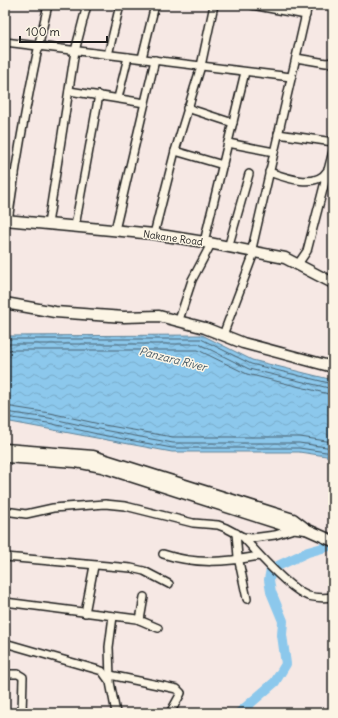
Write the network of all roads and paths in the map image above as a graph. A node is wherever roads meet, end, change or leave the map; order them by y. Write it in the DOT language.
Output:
graph roads {
  1 [pos="48,5"];
  2 [pos="87,5"];
  3 [pos="120,5"];
  4 [pos="155,5"];
  5 [pos="214,5"];
  6 [pos="252,5"];
  7 [pos="308,5"];
  8 [pos="306,15"];
  9 [pos="5,42"];
  10 [pos="38,46"];
  11 [pos="75,51"];
  12 [pos="108,55"];
  13 [pos="128,57"];
  14 [pos="142,58"];
  15 [pos="296,58"];
  16 [pos="155,60"];
  17 [pos="333,62"];
  18 [pos="201,66"];
  19 [pos="245,72"];
  20 [pos="291,77"];
  21 [pos="69,91"];
  22 [pos="99,95"];
  23 [pos="118,98"];
  24 [pos="145,103"];
  25 [pos="187,108"];
  26 [pos="233,123"];
  27 [pos="278,134"];
  28 [pos="333,142"];
  29 [pos="228,143"];
  30 [pos="175,151"];
  31 [pos="333,151"];
  32 [pos="274,152"];
  33 [pos="223,165"];
  34 [pos="331,166"];
  35 [pos="269,172"];
  36 [pos="5,174"];
  37 [pos="249,174"];
  38 [pos="15,175"];
  39 [pos="7,220"];
  40 [pos="48,224"];
  41 [pos="75,226"];
  42 [pos="115,230"];
  43 [pos="154,234"];
  44 [pos="208,243"];
  45 [pos="228,248"];
  46 [pos="252,253"];
  47 [pos="298,264"];
  48 [pos="333,283"];
  49 [pos="5,303"];
  50 [pos="179,320"];
  51 [pos="223,335"];
  52 [pos="333,367"];
  53 [pos="5,449"];
  54 [pos="5,457"];
  55 [pos="5,511"];
  56 [pos="301,528"];
  57 [pos="236,532"];
  58 [pos="243,537"];
  59 [pos="333,541"];
  60 [pos="163,554"];
  61 [pos="5,557"];
  62 [pos="261,558"];
  63 [pos="239,559"];
  64 [pos="94,566"];
  65 [pos="168,584"];
  66 [pos="144,597"];
  67 [pos="333,597"];
  68 [pos="247,599"];
  69 [pos="5,602"];
  70 [pos="85,613"];
  71 [pos="113,616"];
  72 [pos="140,620"];
  73 [pos="158,628"];
  74 [pos="5,643"];
  75 [pos="5,674"];
  76 [pos="110,679"];
  77 [pos="22,713"];
  78 [pos="116,713"];
  79 [pos="170,713"];
  1 -- 10 [label="street"];
  2 -- 11 [label="street"];
  3 -- 12 [label="street"];
  4 -- 14 [label="street"];
  5 -- 18 [label="street"];
  6 -- 8 [label="street"];
  7 -- 8 [label="street"];
  8 -- 15 [label="street"];
  9 -- 10 [label="street"];
  10 -- 11 [label="street"];
  10 -- 38 [label="street"];
  11 -- 12 [label="street"];
  11 -- 21 [label="street"];
  12 -- 13 [label="street"];
  13 -- 14 [label="street"];
  13 -- 23 [label="street"];
  14 -- 16 [label="street"];
  15 -- 17 [label="street"];
  15 -- 20 [label="street"];
  16 -- 18 [label="street"];
  16 -- 24 [label="street"];
  18 -- 19 [label="street"];
  18 -- 25 [label="street"];
  19 -- 20 [label="street"];
  19 -- 26 [label="street"];
  20 -- 27 [label="street"];
  21 -- 22 [label="street"];
  21 -- 40 [label="street"];
  22 -- 23 [label="street"];
  22 -- 41 [label="street"];
  23 -- 24 [label="street"];
  24 -- 42 [label="street"];
  25 -- 26 [label="street"];
  25 -- 30 [label="street"];
  26 -- 29 [label="street"];
  27 -- 28 [label="street"];
  27 -- 32 [label="street"];
  29 -- 32 [label="street"];
  29 -- 33 [label="street"];
  30 -- 33 [label="street"];
  30 -- 43 [label="street"];
  31 -- 34 [label="street"];
  32 -- 35 [label="street"];
  33 -- 44 [label="street"];
  34 -- 35 [label="street"];
  34 -- 47 [label="street"];
  35 -- 46 [label="street"];
  36 -- 38 [label="street"];
  37 -- 45 [label="street"];
  38 -- 39 [label="street"];
  39 -- 40 [label="street, Nakane Road"];
  40 -- 41 [label="street, Nakane Road"];
  41 -- 42 [label="street, Nakane Road"];
  42 -- 43 [label="street, Nakane Road"];
  43 -- 44 [label="street, Nakane Road"];
  44 -- 45 [label="street, Nakane Road"];
  44 -- 50 [label="street"];
  45 -- 46 [label="street, Nakane Road"];
  46 -- 47 [label="street, Nakane Road"];
  46 -- 51 [label="street"];
  47 -- 48 [label="street, Nakane Road"];
  49 -- 50 [label="street"];
  50 -- 51 [label="street"];
  51 -- 52 [label="street"];
  53 -- 56 [label="street"];
  54 -- 56 [label="street"];
  55 -- 57 [label="street"];
  56 -- 58 [label="street"];
  56 -- 59 [label="street"];
  57 -- 58 [label="street"];
  57 -- 63 [label="street"];
  58 -- 62 [label="street"];
  60 -- 63 [label="street"];
  61 -- 64 [label="street"];
  62 -- 63 [label="street"];
  62 -- 67 [label="street"];
  63 -- 68 [label="street"];
  64 -- 65 [label="street"];
  64 -- 70 [label="street"];
  66 -- 72 [label="street"];
  69 -- 70 [label="street"];
  70 -- 71 [label="street"];
  71 -- 72 [label="street"];
  71 -- 76 [label="street"];
  72 -- 73 [label="street"];
  74 -- 76 [label="street"];
  75 -- 77 [label="street"];
  76 -- 78 [label="street"];
  76 -- 79 [label="street"];
}
